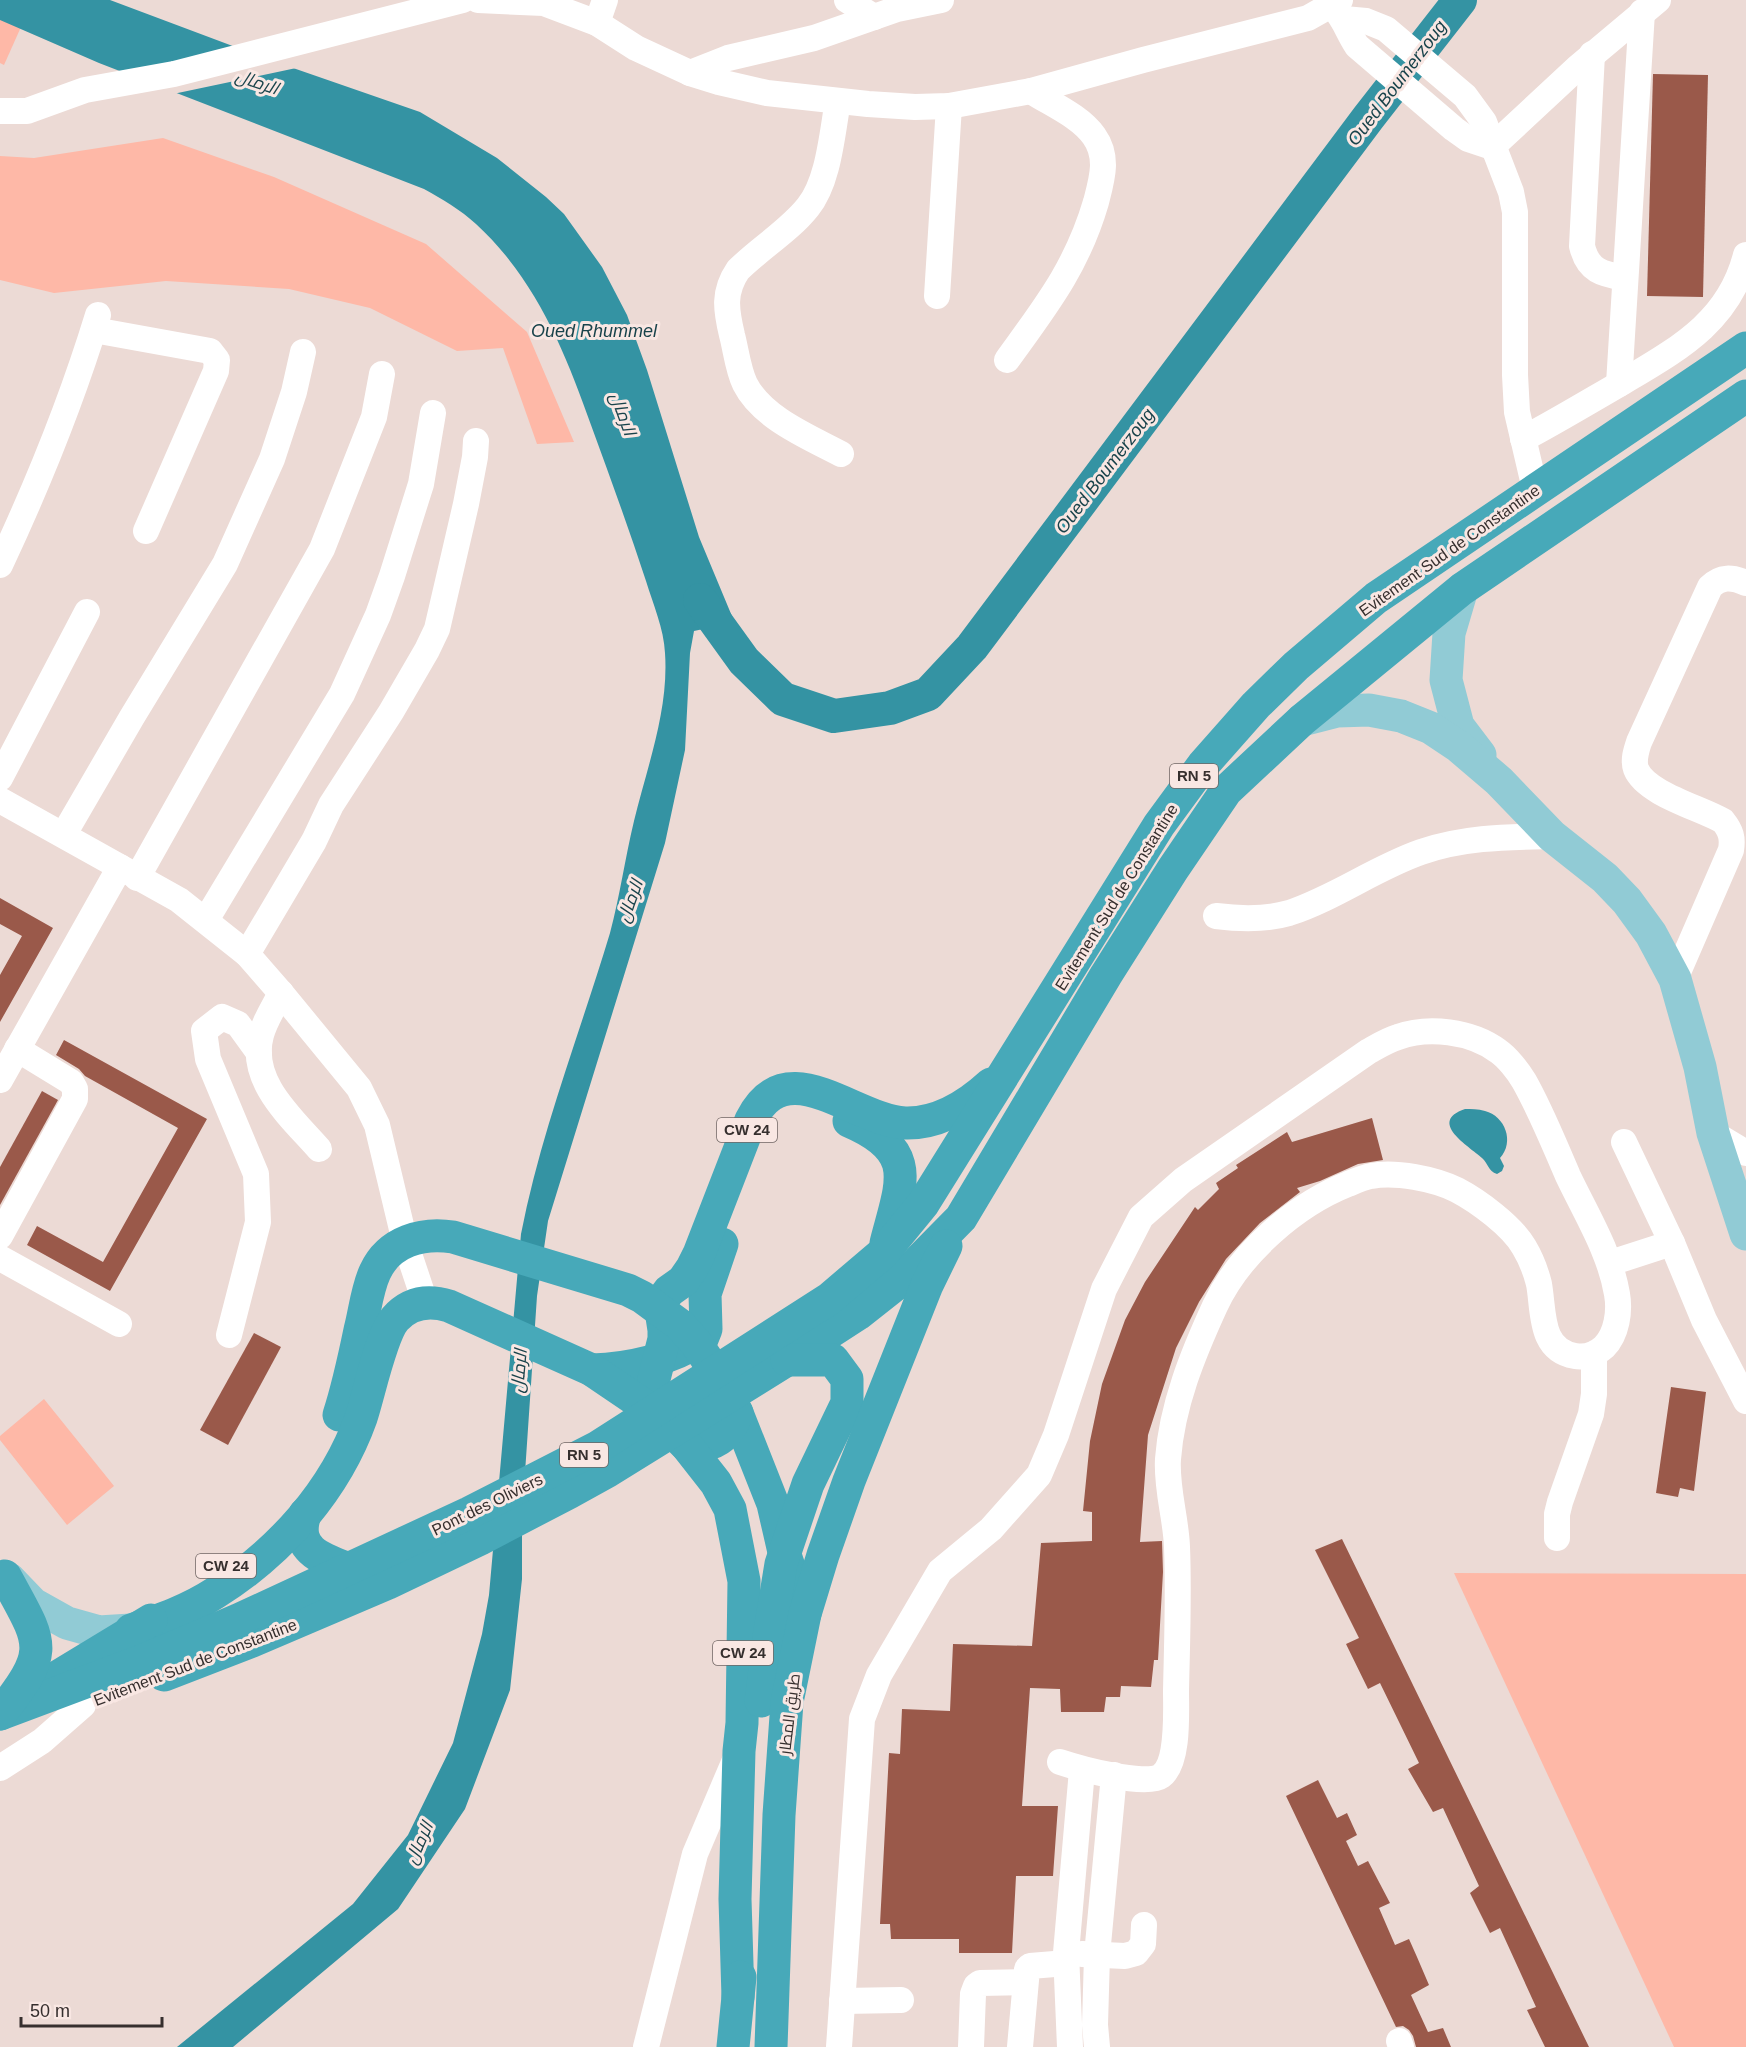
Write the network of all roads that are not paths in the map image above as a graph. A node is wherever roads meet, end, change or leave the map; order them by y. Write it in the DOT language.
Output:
graph roads {
  1 [pos="464,0"];
  2 [pos="478,0"];
  3 [pos="847,0"];
  4 [pos="942,0"];
  5 [pos="1650,6"];
  6 [pos="1339,8"];
  7 [pos="601,12"];
  8 [pos="874,17"];
  9 [pos="1593,54"];
  10 [pos="690,73"];
  11 [pos="1031,92"];
  12 [pos="838,101"];
  13 [pos="949,106"];
  14 [pos="0,111"];
  15 [pos="1492,147"];
  16 [pos="1746,255"];
  17 [pos="1625,278"];
  18 [pos="937,296"];
  19 [pos="1746,348"];
  20 [pos="303,352"];
  21 [pos="1007,360"];
  22 [pos="381,374"];
  23 [pos="1619,384"];
  24 [pos="1746,396"];
  25 [pos="433,413"];
  26 [pos="1523,439"];
  27 [pos="476,441"];
  28 [pos="841,454"];
  29 [pos="1535,489"];
  30 [pos="146,531"];
  31 [pos="0,565"];
  32 [pos="1746,583"];
  33 [pos="1462,589"];
  34 [pos="87,612"];
  35 [pos="1302,720"];
  36 [pos="0,778"];
  37 [pos="1499,781"];
  38 [pos="0,800"];
  39 [pos="64,834"];
  40 [pos="1552,836"];
  41 [pos="129,873"];
  42 [pos="1216,916"];
  43 [pos="206,920"];
  44 [pos="247,954"];
  45 [pos="1675,979"];
  46 [pos="281,993"];
  47 [pos="17,1050"];
  48 [pos="259,1053"];
  49 [pos="1008,1069"];
  50 [pos="0,1080"];
  51 [pos="1713,1133"];
  52 [pos="1624,1142"];
  53 [pos="319,1149"];
  54 [pos="1746,1153"];
  55 [pos="961,1218"];
  56 [pos="1746,1234"];
  57 [pos="0,1236"];
  58 [pos="405,1242"];
  59 [pos="1672,1243"];
  60 [pos="884,1253"];
  61 [pos="0,1258"];
  62 [pos="1610,1263"];
  63 [pos="437,1304"];
  64 [pos="661,1310"];
  65 [pos="119,1324"];
  66 [pos="229,1335"];
  67 [pos="696,1343"];
  68 [pos="782,1346"];
  69 [pos="1594,1354"];
  70 [pos="659,1358"];
  71 [pos="592,1371"];
  72 [pos="1746,1401"];
  73 [pos="651,1410"];
  74 [pos="737,1413"];
  75 [pos="687,1446"];
  76 [pos="305,1514"];
  77 [pos="1557,1538"];
  78 [pos="371,1569"];
  79 [pos="3,1573"];
  80 [pos="805,1614"];
  81 [pos="131,1630"];
  82 [pos="83,1705"];
  83 [pos="0,1714"];
  84 [pos="0,1738"];
  85 [pos="739,1751"];
  86 [pos="0,1768"];
  87 [pos="1114,1775"];
  88 [pos="1144,1925"];
  89 [pos="1097,1955"];
  90 [pos="1066,1958"];
  91 [pos="1025,1982"];
  92 [pos="738,1997"];
  93 [pos="901,2000"];
  94 [pos="842,2001"];
  95 [pos="646,2047"];
  96 [pos="733,2047"];
  97 [pos="771,2047"];
  98 [pos="839,2047"];
  99 [pos="971,2047"];
  100 [pos="1020,2047"];
  101 [pos="1070,2047"];
  102 [pos="1097,2047"];
  1 -- 14 [label="street"];
  2 -- 7 [label="street"];
  3 -- 8 [label="street"];
  4 -- 8 [label="street"];
  5 -- 9 [label="street"];
  5 -- 17 [label="street"];
  6 -- 11 [label="street"];
  6 -- 15 [label="street"];
  6 -- 15 [label="street"];
  7 -- 10 [label="street"];
  8 -- 10 [label="street"];
  9 -- 15 [label="street"];
  9 -- 17 [label="street"];
  10 -- 12 [label="street"];
  11 -- 13 [label="street"];
  11 -- 21 [label="street"];
  12 -- 13 [label="street"];
  12 -- 28 [label="street"];
  13 -- 18 [label="street"];
  15 -- 26 [label="street"];
  16 -- 23 [label="street"];
  17 -- 23 [label="street"];
  19 -- 29 [label="highway, Evitement Sud de Constantine / RN 5"];
  20 -- 39 [label="street"];
  22 -- 41 [label="street"];
  23 -- 26 [label="street"];
  24 -- 33 [label="highway, Evitement Sud de Constantine / RN 5"];
  25 -- 43 [label="street"];
  26 -- 29 [label="street"];
  27 -- 44 [label="street"];
  29 -- 49 [label="highway, Evitement Sud de Constantine / RN 5"];
  30 -- 31 [label="street"];
  32 -- 45 [label="street"];
  33 -- 35 [label="highway, Evitement Sud de Constantine / RN 5"];
  33 -- 37 [label="main road"];
  34 -- 36 [label="street"];
  35 -- 37 [label="main road"];
  35 -- 55 [label="highway, Evitement Sud de Constantine / RN 5"];
  37 -- 40 [label="main road"];
  38 -- 39 [label="street"];
  39 -- 41 [label="street"];
  40 -- 42 [label="street"];
  40 -- 45 [label="main road"];
  41 -- 43 [label="street"];
  41 -- 47 [label="street"];
  43 -- 44 [label="street"];
  44 -- 46 [label="street"];
  45 -- 51 [label="main road"];
  46 -- 48 [label="street"];
  46 -- 58 [label="street"];
  47 -- 50 [label="street"];
  47 -- 57 [label="street"];
  48 -- 53 [label="street"];
  48 -- 66 [label="street"];
  49 -- 60 [label="highway, Evitement Sud de Constantine / RN 5"];
  49 -- 64 [label="highway, CW 24"];
  51 -- 54 [label="street"];
  51 -- 56 [label="main road"];
  52 -- 59 [label="street"];
  55 -- 68 [label="highway, Evitement Sud de Constantine / RN 5"];
  55 -- 80 [label="highway, CW 24"];
  58 -- 63 [label="street"];
  58 -- 64 [label="highway, CW 24"];
  58 -- 81 [label="highway, CW 24"];
  59 -- 62 [label="street"];
  59 -- 72 [label="street"];
  60 -- 67 [label="highway, CW 24"];
  60 -- 68 [label="highway, Evitement Sud de Constantine / RN 5"];
  61 -- 65 [label="street"];
  62 -- 69 [label="street"];
  62 -- 94 [label="street"];
  63 -- 71 [label="highway, CW 24"];
  63 -- 76 [label="highway"];
  64 -- 67 [label="highway, CW 24"];
  64 -- 70 [label="highway"];
  67 -- 70 [label="highway, CW 24"];
  67 -- 74 [label="highway, CW 24"];
  68 -- 78 [label="highway, Pont des Oliviers / RN 5"];
  68 -- 92 [label="highway, CW 24"];
  69 -- 77 [label="street"];
  69 -- 87 [label="street"];
  70 -- 71 [label="highway, CW 24"];
  70 -- 73 [label="highway"];
  71 -- 73 [label="highway, CW 24"];
  73 -- 75 [label="highway, CW 24"];
  74 -- 75 [label="highway"];
  74 -- 80 [label="highway, CW 24"];
  75 -- 85 [label="highway, CW 24"];
  76 -- 78 [label="highway"];
  76 -- 81 [label="highway"];
  78 -- 82 [label="highway, Evitement Sud de Constantine / RN 5"];
  78 -- 83 [label="highway, Evitement Sud de Constantine / RN 5"];
  79 -- 81 [label="main road, CW 24"];
  79 -- 83 [label="highway"];
  80 -- 97 [label="highway, طريق المطار / CW 24"];
  81 -- 83 [label="highway, CW 24"];
  82 -- 84 [label="highway, Evitement Sud de Constantine / RN 5"];
  82 -- 86 [label="street"];
  85 -- 92 [label="highway, CW 24"];
  85 -- 95 [label="street"];
  87 -- 89 [label="street"];
  87 -- 90 [label="street"];
  88 -- 89 [label="street"];
  89 -- 90 [label="street"];
  89 -- 102 [label="street"];
  90 -- 91 [label="street"];
  90 -- 101 [label="street"];
  91 -- 99 [label="street"];
  91 -- 100 [label="street"];
  92 -- 96 [label="highway, CW 24"];
  93 -- 94 [label="street"];
  94 -- 98 [label="street"];
}
